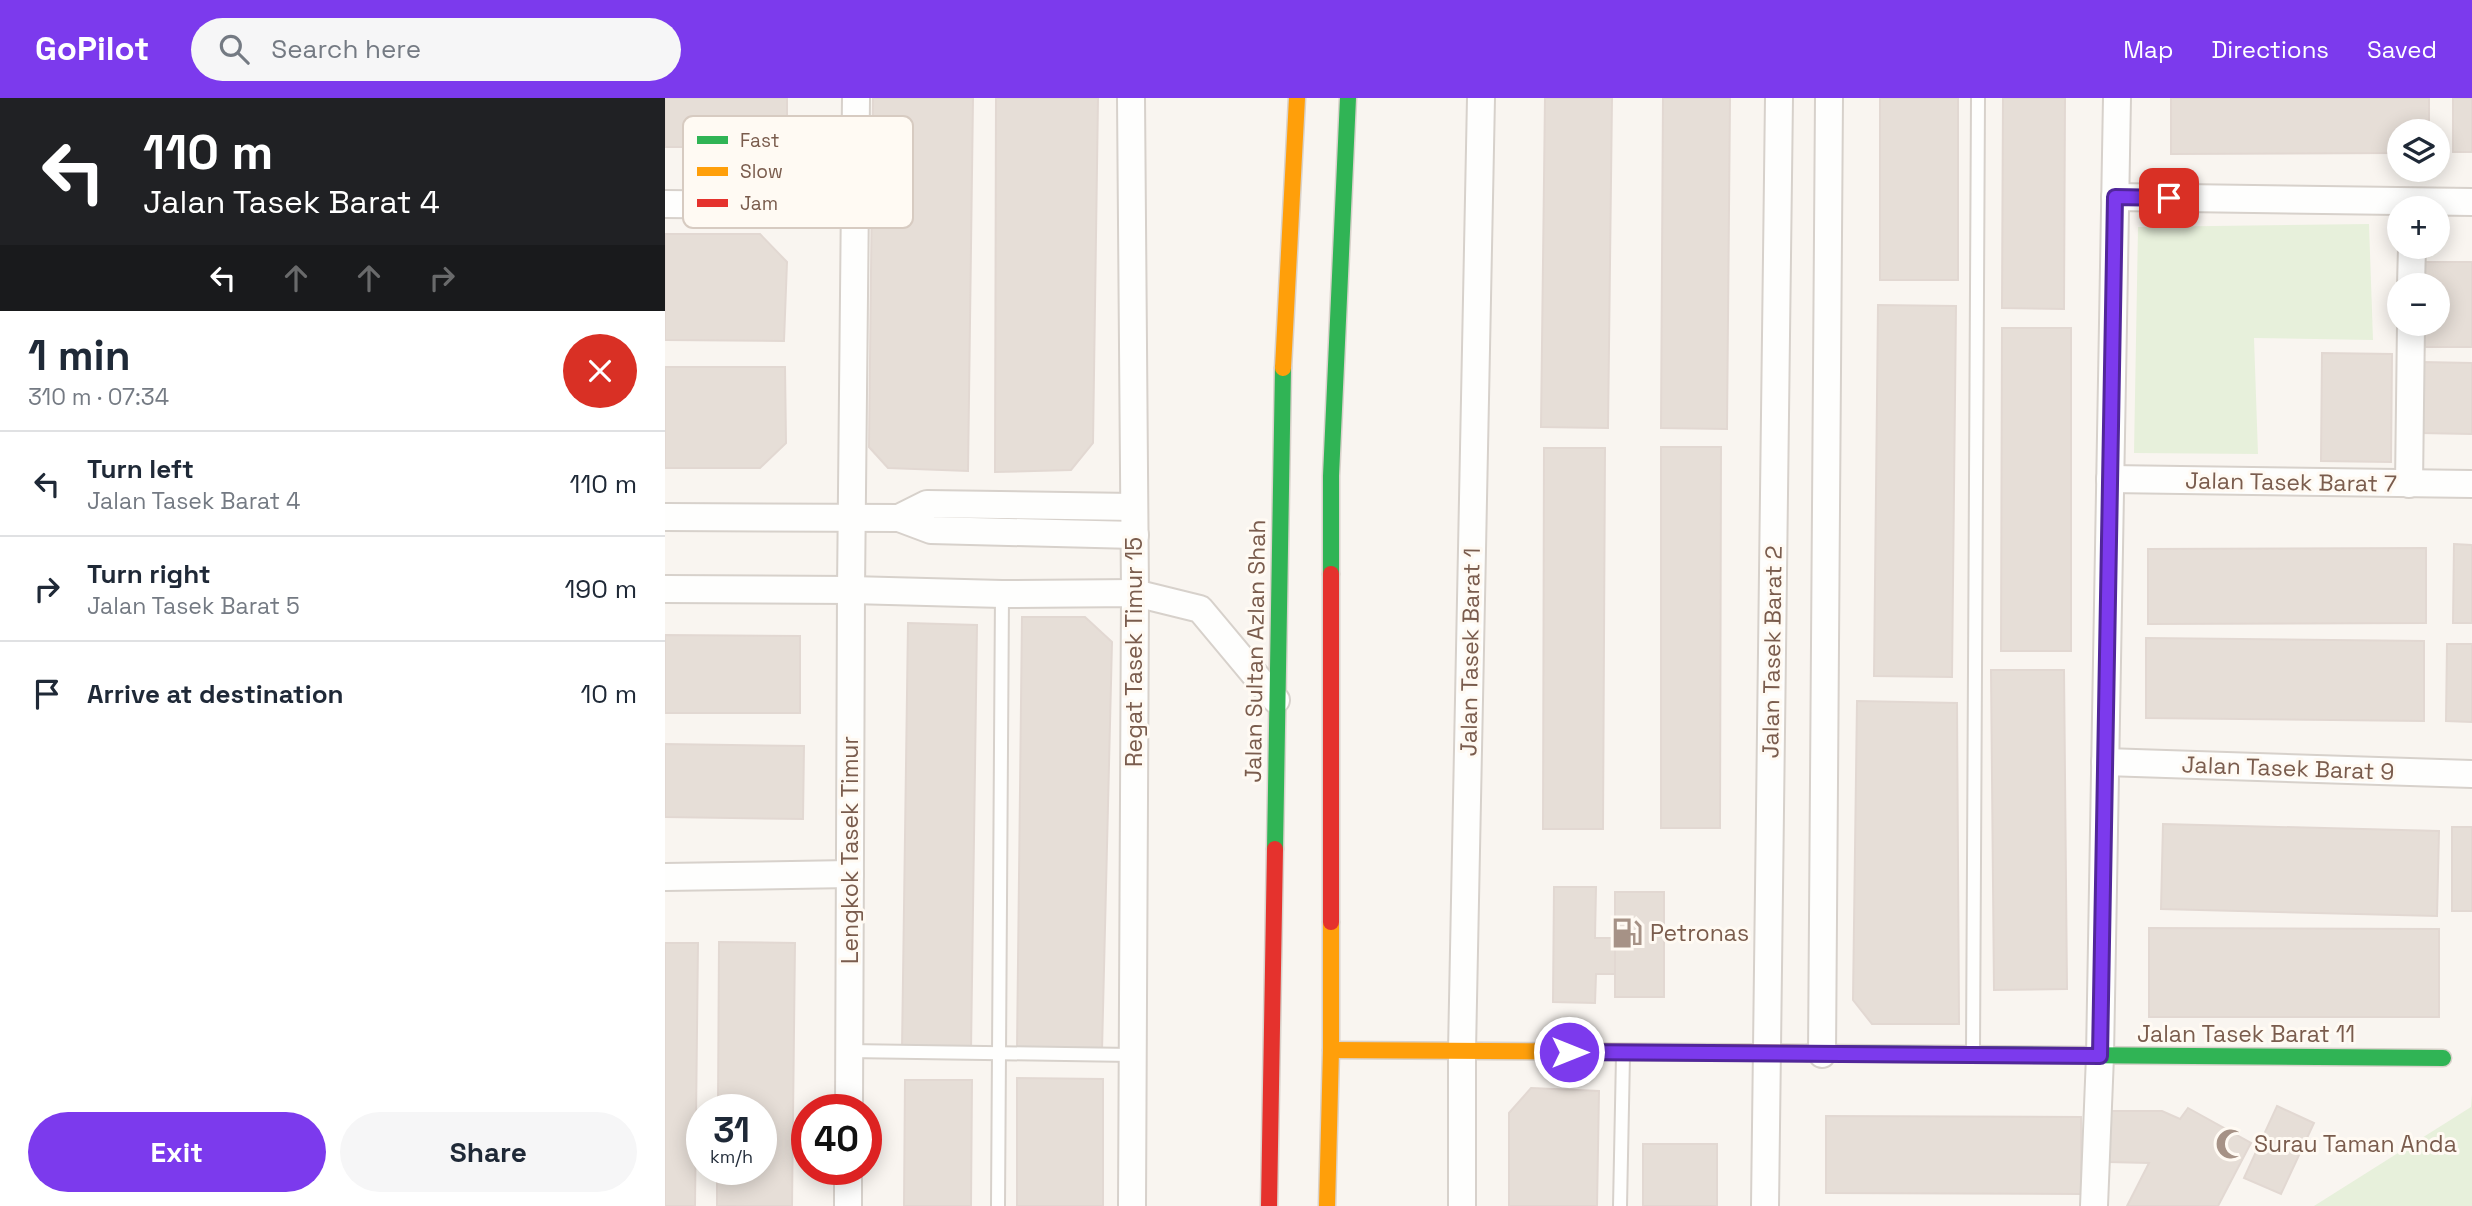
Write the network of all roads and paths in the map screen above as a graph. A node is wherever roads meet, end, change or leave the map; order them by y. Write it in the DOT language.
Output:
graph roads {
  1 [pos="856,98"];
  2 [pos="1131,98"];
  3 [pos="1297,98"];
  4 [pos="1348,98"];
  5 [pos="1481,98"];
  6 [pos="1779,98"];
  7 [pos="1829,98"];
  8 [pos="1978,98"];
  9 [pos="2117,98"];
  10 [pos="856,116"];
  11 [pos="2115,197"];
  12 [pos="2472,202"];
  13 [pos="2450,203"];
  14 [pos="665,204"];
  15 [pos="683,204"];
  16 [pos="2387,204"];
  17 [pos="855,228"];
  18 [pos="2411,336"];
  19 [pos="2110,480"];
  20 [pos="2409,484"];
  21 [pos="2472,484"];
  22 [pos="1134,507"];
  23 [pos="665,517"];
  24 [pos="853,517"];
  25 [pos="899,518"];
  26 [pos="1135,535"];
  27 [pos="665,589"];
  28 [pos="851,590"];
  29 [pos="1135,593"];
  30 [pos="1002,594"];
  31 [pos="1276,701"];
  32 [pos="2105,762"];
  33 [pos="2472,774"];
  34 [pos="850,874"];
  35 [pos="665,877"];
  36 [pos="1331,1050"];
  37 [pos="849,1051"];
  38 [pos="1462,1051"];
  39 [pos="1623,1052"];
  40 [pos="1767,1053"];
  41 [pos="999,1054"];
  42 [pos="1822,1054"];
  43 [pos="1132,1055"];
  44 [pos="1973,1055"];
  45 [pos="2100,1056"];
  46 [pos="2443,1058"];
  47 [pos="849,1094"];
  48 [pos="848,1185"];
  49 [pos="848,1206"];
  50 [pos="999,1206"];
  51 [pos="1132,1206"];
  52 [pos="1269,1206"];
  53 [pos="1327,1206"];
  54 [pos="1462,1206"];
  55 [pos="1620,1206"];
  56 [pos="1765,1206"];
  57 [pos="2094,1206"];
  1 -- 10 [label="street, Lengkok Tasek Timur"];
  2 -- 22 [label="street, Regat Tasek Timur 15"];
  3 -- 31 [label="main road, Jalan Sultan Azlan Shah"];
  4 -- 36 [label="main road"];
  5 -- 38 [label="street, Jalan Tasek Barat 1"];
  6 -- 40 [label="street, Jalan Tasek Barat 2"];
  7 -- 42 [label="street"];
  8 -- 44 [label="lane"];
  9 -- 11 [label="street"];
  11 -- 16 [label="street"];
  11 -- 19 [label="street"];
  12 -- 13 [label="street"];
  14 -- 15 [label="street"];
  17 -- 24 [label="street, Lengkok Tasek Timur"];
  18 -- 20 [label="street"];
  19 -- 20 [label="street, Jalan Tasek Barat 7"];
  19 -- 32 [label="street"];
  20 -- 21 [label="street, Jalan Tasek Barat 7"];
  22 -- 25 [label="street"];
  22 -- 26 [label="street, Regat Tasek Timur 15"];
  23 -- 24 [label="street"];
  24 -- 25 [label="street"];
  24 -- 28 [label="street, Lengkok Tasek Timur"];
  25 -- 26 [label="street"];
  26 -- 29 [label="street, Regat Tasek Timur 15"];
  27 -- 28 [label="street"];
  28 -- 30 [label="street"];
  28 -- 34 [label="street, Lengkok Tasek Timur"];
  29 -- 30 [label="street"];
  29 -- 31 [label="street"];
  29 -- 43 [label="street, Regat Tasek Timur 15"];
  30 -- 41 [label="lane"];
  31 -- 52 [label="main road, Jalan Sultan Azlan Shah"];
  32 -- 33 [label="street, Jalan Tasek Barat 9"];
  32 -- 45 [label="street"];
  34 -- 35 [label="street"];
  34 -- 37 [label="street, Lengkok Tasek Timur"];
  36 -- 38 [label="main road, Jalan Tasek Barat 11"];
  36 -- 53 [label="main road"];
  37 -- 41 [label="lane"];
  37 -- 47 [label="street, Lengkok Tasek Timur"];
  38 -- 39 [label="main road, Jalan Tasek Barat 11"];
  38 -- 54 [label="street, Jalan Tasek Barat 1"];
  39 -- 40 [label="main road, Jalan Tasek Barat 11"];
  39 -- 55 [label="lane"];
  40 -- 42 [label="main road, Jalan Tasek Barat 11"];
  40 -- 56 [label="street, Jalan Tasek Barat 2"];
  41 -- 43 [label="lane"];
  41 -- 50 [label="lane"];
  42 -- 44 [label="main road, Jalan Tasek Barat 11"];
  43 -- 51 [label="street, Regat Tasek Timur 15"];
  44 -- 45 [label="main road, Jalan Tasek Barat 11"];
  45 -- 46 [label="main road, Jalan Tasek Barat 11"];
  45 -- 57 [label="street"];
  48 -- 49 [label="street"];
}
